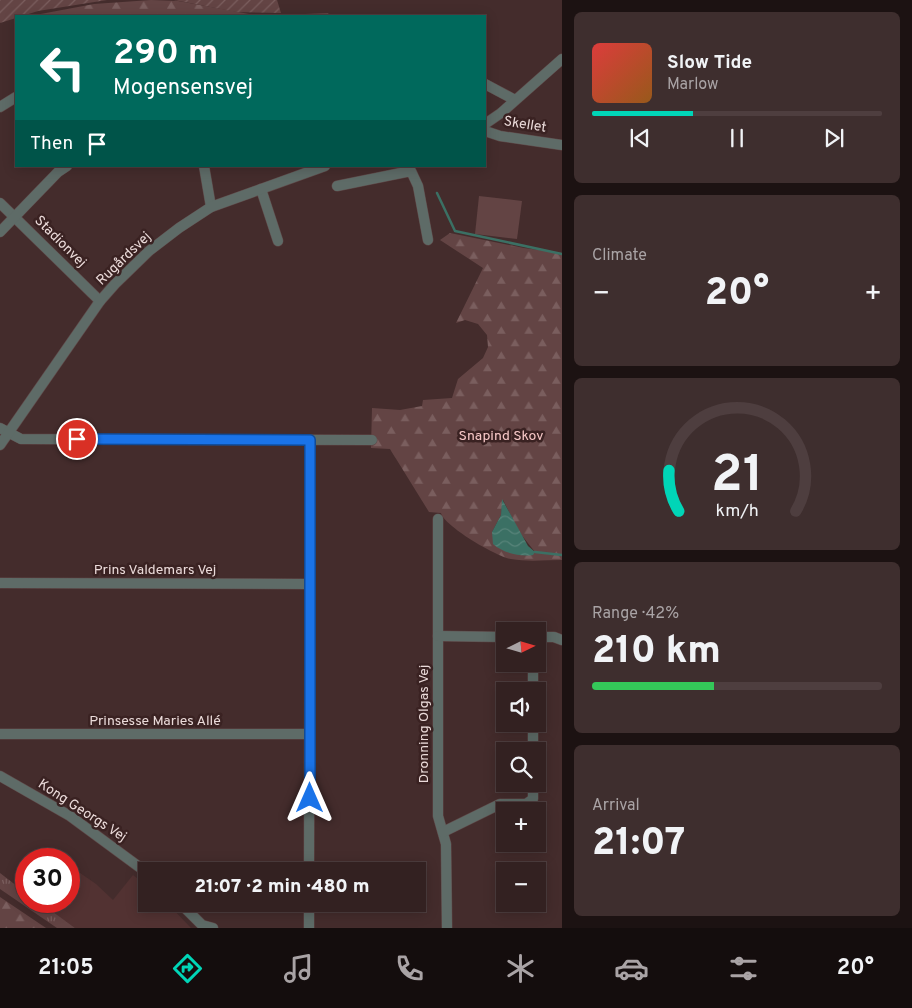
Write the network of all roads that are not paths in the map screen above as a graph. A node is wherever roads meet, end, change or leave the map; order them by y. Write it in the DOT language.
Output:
graph roads {
  1 [pos="562,59"];
  2 [pos="486,85"];
  3 [pos="15,98"];
  4 [pos="515,100"];
  5 [pos="0,107"];
  6 [pos="486,123"];
  7 [pos="486,131"];
  8 [pos="562,145"];
  9 [pos="66,167"];
  10 [pos="204,167"];
  11 [pos="322,167"];
  12 [pos="337,186"];
  13 [pos="261,189"];
  14 [pos="0,203"];
  15 [pos="211,207"];
  16 [pos="14,217"];
  17 [pos="0,232"];
  18 [pos="428,240"];
  19 [pos="278,241"];
  20 [pos="100,301"];
  21 [pos="4,430"];
  22 [pos="310,440"];
  23 [pos="372,440"];
  24 [pos="0,444"];
  25 [pos="438,519"];
  26 [pos="0,583"];
  27 [pos="309,584"];
  28 [pos="438,636"];
  29 [pos="496,636"];
  30 [pos="546,637"];
  31 [pos="562,640"];
  32 [pos="0,734"];
  33 [pos="310,734"];
  34 [pos="0,776"];
  35 [pos="533,792"];
  36 [pos="443,832"];
  37 [pos="309,862"];
  38 [pos="138,866"];
  39 [pos="189,912"];
  40 [pos="309,912"];
  41 [pos="213,928"];
  42 [pos="309,928"];
  43 [pos="447,928"];
  1 -- 4 [label="street"];
  2 -- 4 [label="street"];
  3 -- 5 [label="street"];
  4 -- 6 [label="street"];
  7 -- 8 [label="street, Skellet"];
  9 -- 16 [label="street"];
  10 -- 15 [label="street"];
  11 -- 13 [label="street, Rugårdsvej"];
  12 -- 18 [label="street"];
  13 -- 15 [label="street, Rugårdsvej"];
  13 -- 19 [label="street"];
  14 -- 16 [label="street, Stadionvej"];
  15 -- 20 [label="street, Rugårdsvej"];
  16 -- 17 [label="street"];
  16 -- 20 [label="street, Stadionvej"];
  20 -- 21 [label="street, Rugårdsvej"];
  21 -- 22 [label="street"];
  21 -- 24 [label="street, Rugårdsvej"];
  22 -- 23 [label="street"];
  22 -- 27 [label="street"];
  25 -- 28 [label="street, Dronning Olgas Vej"];
  26 -- 27 [label="street, Prins Valdemars Vej"];
  27 -- 33 [label="street"];
  28 -- 29 [label="street"];
  28 -- 36 [label="street, Dronning Olgas Vej"];
  30 -- 31 [label="street"];
  32 -- 33 [label="street, Prinsesse Maries Allé"];
  33 -- 37 [label="street"];
  34 -- 38 [label="street, Kong Georgs Vej"];
  35 -- 36 [label="street"];
  36 -- 43 [label="street, Dronning Olgas Vej"];
  39 -- 41 [label="street"];
  40 -- 42 [label="street"];
}
